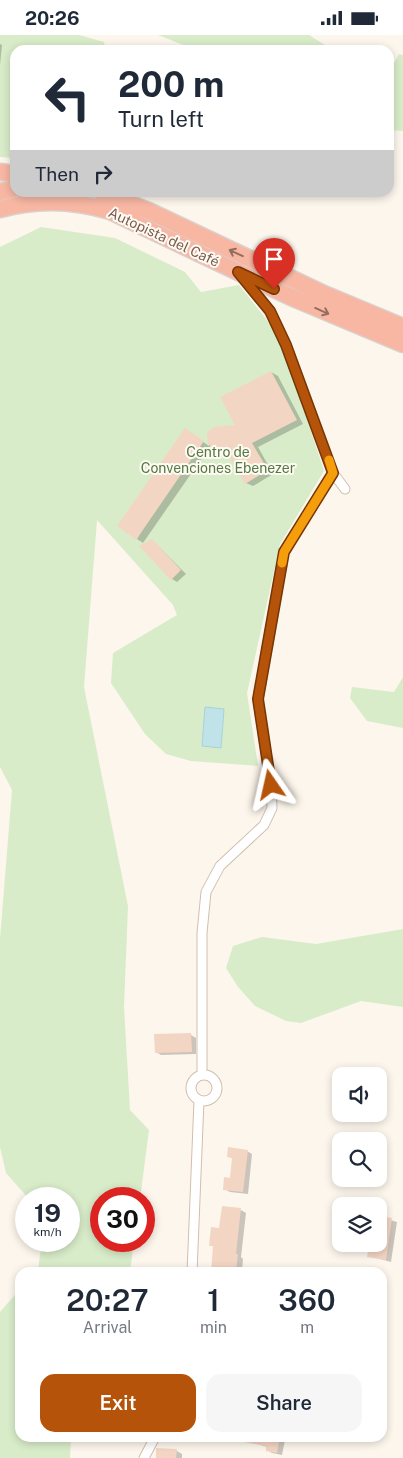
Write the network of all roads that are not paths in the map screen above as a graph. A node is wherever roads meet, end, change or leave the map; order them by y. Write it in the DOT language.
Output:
graph roads {
  1 [pos="112,197"];
  2 [pos="125,197"];
  3 [pos="85,205"];
  4 [pos="0,209"];
  5 [pos="149,211"];
  6 [pos="0,217"];
  7 [pos="238,272"];
  8 [pos="403,327"];
  9 [pos="403,344"];
  10 [pos="333,473"];
  11 [pos="345,489"];
  12 [pos="202,1075"];
  13 [pos="199,1100"];
  14 [pos="192,1267"];
  15 [pos="152,1442"];
  16 [pos="144,1458"];
  1 -- 5 [label="highway, Autopista del Café"];
  2 -- 5 [label="highway"];
  3 -- 4 [label="highway, Autopista del Café"];
  3 -- 6 [label="highway"];
  3 -- 7 [label="highway, Autopista del Café"];
  8 -- 5 [label="highway, Autopista del Café, one-way"];
  7 -- 9 [label="highway, Autopista del Café, one-way"];
  7 -- 10 [label="street"];
  10 -- 11 [label="street"];
  10 -- 12 [label="street"];
  12 -- 13 [label="street"];
  12 -- 13 [label="street"];
  13 -- 14 [label="street"];
  15 -- 16 [label="street"];
}
